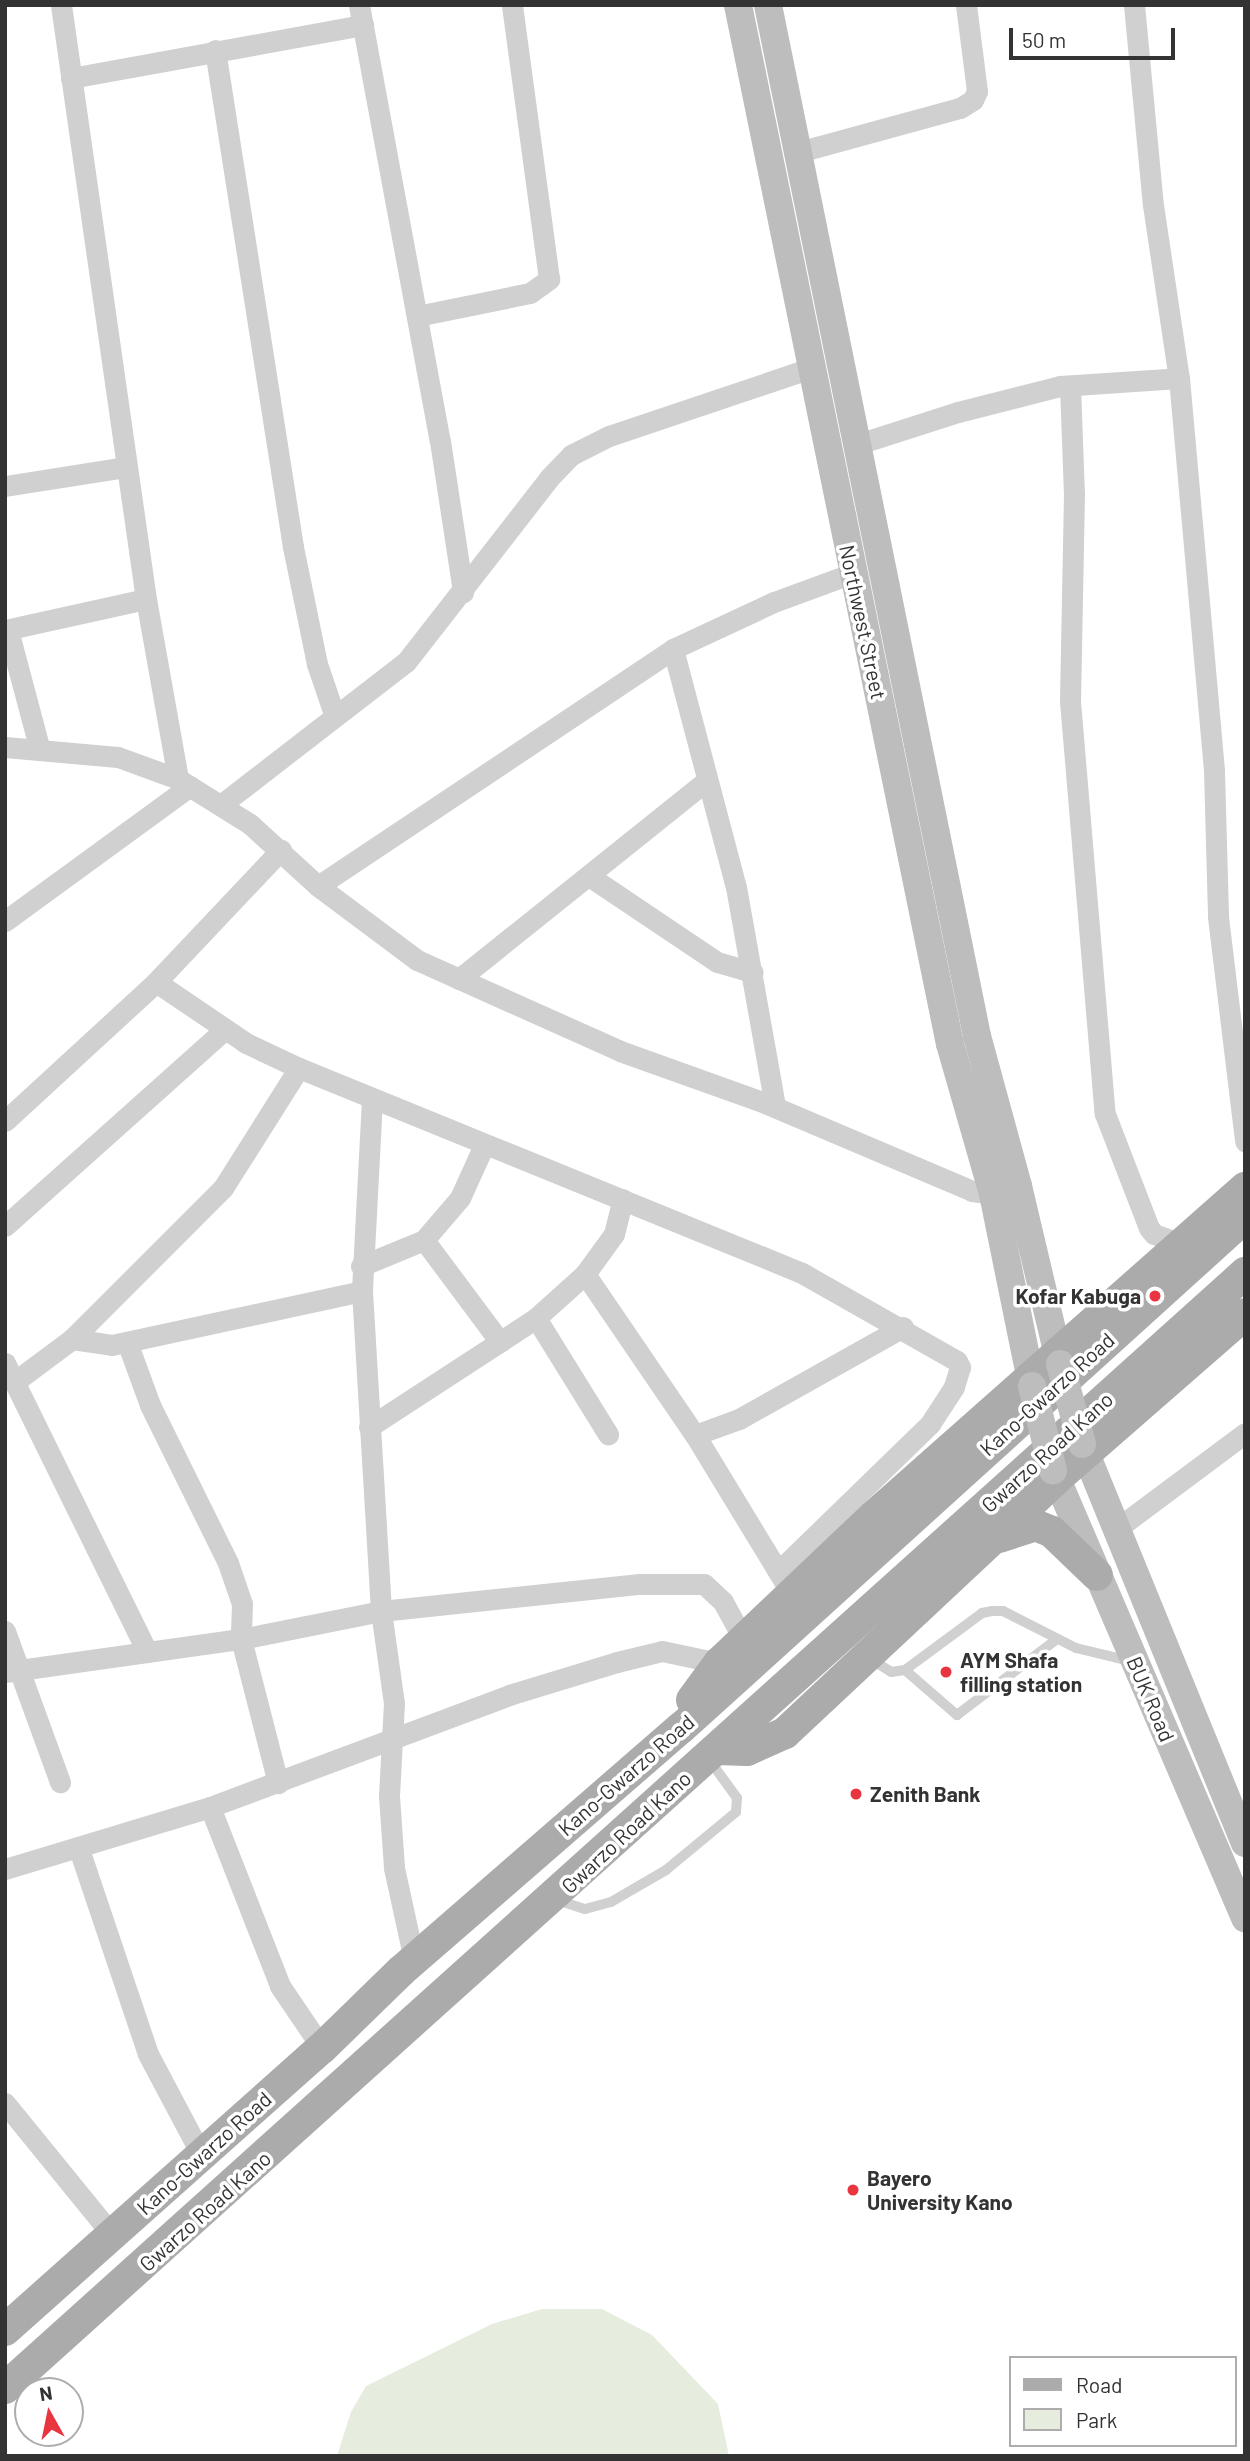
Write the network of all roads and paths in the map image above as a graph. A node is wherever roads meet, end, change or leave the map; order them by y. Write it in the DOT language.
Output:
graph roads {
  1 [pos="61,5"];
  2 [pos="512,5"];
  3 [pos="738,5"];
  4 [pos="768,5"];
  5 [pos="966,5"];
  6 [pos="1134,5"];
  7 [pos="361,15"];
  8 [pos="215,50"];
  9 [pos="71,78"];
  10 [pos="795,153"];
  11 [pos="417,316"];
  12 [pos="811,368"];
  13 [pos="1178,378"];
  14 [pos="1070,386"];
  15 [pos="855,445"];
  16 [pos="127,467"];
  17 [pos="5,486"];
  18 [pos="853,573"];
  19 [pos="463,592"];
  20 [pos="146,598"];
  21 [pos="6,630"];
  22 [pos="673,649"];
  23 [pos="334,714"];
  24 [pos="5,747"];
  25 [pos="40,750"];
  26 [pos="707,780"];
  27 [pos="183,782"];
  28 [pos="222,804"];
  29 [pos="281,850"];
  30 [pos="589,876"];
  31 [pos="318,886"];
  32 [pos="5,921"];
  33 [pos="753,972"];
  34 [pos="459,979"];
  35 [pos="156,982"];
  36 [pos="224,1030"];
  37 [pos="299,1068"];
  38 [pos="372,1099"];
  39 [pos="775,1107"];
  40 [pos="5,1121"];
  41 [pos="1245,1141"];
  42 [pos="484,1145"];
  43 [pos="1245,1188"];
  44 [pos="993,1194"];
  45 [pos="623,1199"];
  46 [pos="1245,1217"];
  47 [pos="5,1226"];
  48 [pos="1015,1232"];
  49 [pos="424,1240"];
  50 [pos="1181,1244"];
  51 [pos="361,1266"];
  52 [pos="1245,1273"];
  53 [pos="585,1274"];
  54 [pos="362,1291"];
  55 [pos="1245,1314"];
  56 [pos="536,1318"];
  57 [pos="903,1327"];
  58 [pos="72,1339"];
  59 [pos="127,1342"];
  60 [pos="500,1342"];
  61 [pos="1058,1358"];
  62 [pos="11,1372"];
  63 [pos="1030,1380"];
  64 [pos="369,1427"];
  65 [pos="1245,1433"];
  66 [pos="608,1434"];
  67 [pos="695,1436"];
  68 [pos="1084,1449"];
  69 [pos="1054,1475"];
  70 [pos="1115,1530"];
  71 [pos="995,1540"];
  72 [pos="1097,1575"];
  73 [pos="785,1583"];
  74 [pos="381,1611"];
  75 [pos="5,1631"];
  76 [pos="241,1639"];
  77 [pos="1057,1639"];
  78 [pos="744,1640"];
  79 [pos="147,1652"];
  80 [pos="869,1658"];
  81 [pos="1134,1661"];
  82 [pos="719,1663"];
  83 [pos="905,1670"];
  84 [pos="12,1672"];
  85 [pos="681,1728"];
  86 [pos="393,1741"];
  87 [pos="712,1753"];
  88 [pos="60,1782"];
  89 [pos="278,1783"];
  90 [pos="210,1807"];
  91 [pos="1245,1843"];
  92 [pos="79,1849"];
  93 [pos="5,1869"];
  94 [pos="554,1899"];
  95 [pos="1245,1919"];
  96 [pos="414,1960"];
  97 [pos="322,2048"];
  98 [pos="5,2103"];
  99 [pos="201,2154"];
  100 [pos="113,2236"];
  101 [pos="5,2330"];
  102 [pos="5,2388"];
  1 -- 9 [label="street"];
  2 -- 11 [label="street"];
  3 -- 12 [label="main road, Northwest Street"];
  4 -- 10 [label="main road, Northwest Street"];
  5 -- 10 [label="street"];
  6 -- 13 [label="street"];
  7 -- 8 [label="street"];
  7 -- 11 [label="street"];
  8 -- 9 [label="street"];
  8 -- 23 [label="street"];
  9 -- 16 [label="street"];
  10 -- 15 [label="main road, Northwest Street"];
  11 -- 19 [label="street"];
  12 -- 18 [label="main road, Northwest Street"];
  12 -- 19 [label="street"];
  13 -- 14 [label="street"];
  13 -- 41 [label="street"];
  14 -- 15 [label="street"];
  14 -- 50 [label="street"];
  15 -- 48 [label="main road, Northwest Street"];
  16 -- 17 [label="street"];
  16 -- 20 [label="street"];
  18 -- 22 [label="street"];
  18 -- 44 [label="main road, Northwest Street"];
  19 -- 23 [label="street"];
  20 -- 21 [label="street"];
  20 -- 27 [label="street"];
  21 -- 25 [label="street"];
  22 -- 26 [label="street"];
  22 -- 31 [label="street"];
  23 -- 28 [label="street"];
  24 -- 25 [label="street"];
  25 -- 27 [label="street"];
  26 -- 30 [label="street"];
  26 -- 33 [label="street"];
  27 -- 28 [label="street"];
  27 -- 32 [label="street"];
  28 -- 29 [label="street"];
  29 -- 31 [label="street"];
  29 -- 35 [label="street"];
  30 -- 33 [label="street"];
  30 -- 34 [label="street"];
  31 -- 34 [label="street"];
  33 -- 39 [label="street"];
  34 -- 39 [label="street"];
  35 -- 36 [label="street"];
  35 -- 40 [label="street"];
  36 -- 37 [label="street"];
  36 -- 47 [label="street"];
  37 -- 38 [label="street"];
  37 -- 58 [label="street"];
  38 -- 42 [label="street"];
  38 -- 51 [label="street"];
  39 -- 44 [label="street"];
  42 -- 45 [label="street"];
  42 -- 49 [label="street"];
  43 -- 50 [label="main road"];
  44 -- 48 [label="main road, Northwest Street"];
  45 -- 53 [label="street"];
  45 -- 57 [label="street"];
  46 -- 85 [label="main road, Kano-Gwarzo Road"];
  48 -- 61 [label="main road, BUK Road"];
  48 -- 63 [label="main road, BUK Road"];
  49 -- 51 [label="street"];
  49 -- 60 [label="street"];
  50 -- 61 [label="main road"];
  51 -- 54 [label="street"];
  52 -- 87 [label="main road, Gwarzo Road Kano"];
  53 -- 56 [label="street"];
  53 -- 67 [label="street"];
  54 -- 59 [label="street"];
  54 -- 64 [label="street"];
  55 -- 68 [label="main road"];
  56 -- 60 [label="street"];
  56 -- 66 [label="street"];
  57 -- 67 [label="street"];
  57 -- 73 [label="street"];
  58 -- 59 [label="street"];
  58 -- 62 [label="street"];
  59 -- 76 [label="street"];
  60 -- 64 [label="street"];
  61 -- 63 [label="main road"];
  61 -- 68 [label="main road, BUK Road, bridge"];
  62 -- 79 [label="street"];
  63 -- 69 [label="main road, BUK Road, bridge"];
  63 -- 73 [label="main road"];
  64 -- 74 [label="street"];
  65 -- 70 [label="street"];
  67 -- 73 [label="street"];
  68 -- 69 [label="main road"];
  68 -- 70 [label="main road, BUK Road"];
  69 -- 71 [label="main road"];
  69 -- 72 [label="main road, BUK Road"];
  70 -- 91 [label="main road, BUK Road"];
  71 -- 72 [label="main road"];
  71 -- 80 [label="main road"];
  72 -- 81 [label="main road, BUK Road"];
  73 -- 78 [label="main road"];
  74 -- 76 [label="street"];
  74 -- 78 [label="street"];
  74 -- 86 [label="street"];
  75 -- 84 [label="street"];
  76 -- 79 [label="street"];
  76 -- 89 [label="street"];
  77 -- 81 [label="lane"];
  77 -- 83 [label="lane"];
  77 -- 83 [label="lane"];
  78 -- 82 [label="main road"];
  79 -- 84 [label="street"];
  80 -- 83 [label="lane"];
  80 -- 87 [label="main road"];
  81 -- 95 [label="main road, BUK Road"];
  82 -- 85 [label="main road"];
  82 -- 86 [label="street"];
  84 -- 88 [label="street"];
  85 -- 96 [label="main road, Kano-Gwarzo Road"];
  86 -- 89 [label="street"];
  86 -- 96 [label="street"];
  87 -- 94 [label="main road, Gwarzo Road Kano"];
  87 -- 94 [label="lane"];
  89 -- 90 [label="street"];
  90 -- 92 [label="street"];
  90 -- 97 [label="street"];
  92 -- 93 [label="street"];
  92 -- 99 [label="street"];
  94 -- 102 [label="main road, Gwarzo Road Kano"];
  96 -- 97 [label="main road, Kano-Gwarzo Road"];
  97 -- 99 [label="main road, Kano-Gwarzo Road"];
  98 -- 100 [label="street"];
  99 -- 100 [label="main road, Kano-Gwarzo Road"];
  100 -- 101 [label="main road, Kano-Gwarzo Road"];
}
